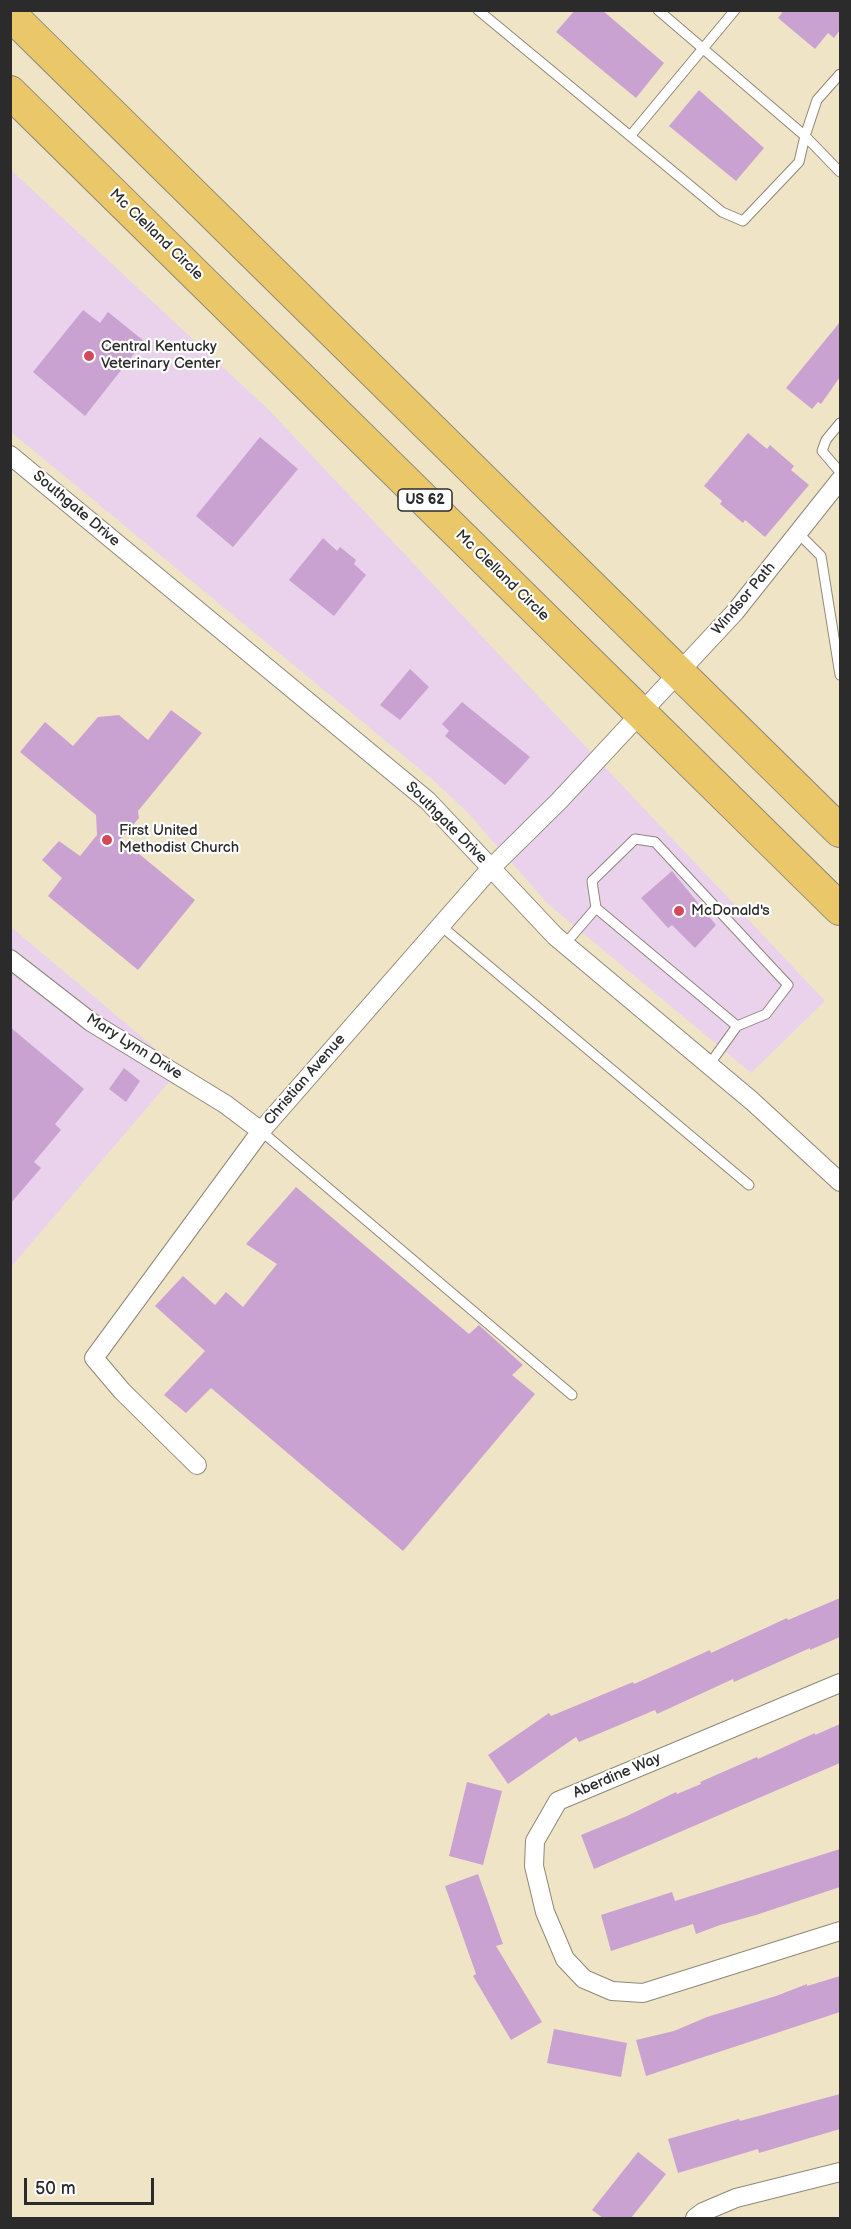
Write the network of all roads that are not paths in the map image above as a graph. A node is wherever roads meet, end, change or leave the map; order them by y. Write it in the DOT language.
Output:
graph roads {
  1 [pos="478,10"];
  2 [pos="658,10"];
  3 [pos="735,10"];
  4 [pos="10,14"];
  5 [pos="703,49"];
  6 [pos="840,74"];
  7 [pos="10,92"];
  8 [pos="631,135"];
  9 [pos="805,135"];
  10 [pos="840,172"];
  11 [pos="840,423"];
  12 [pos="10,455"];
  13 [pos="840,472"];
  14 [pos="840,480"];
  15 [pos="798,532"];
  16 [pos="680,673"];
  17 [pos="840,675"];
  18 [pos="641,712"];
  19 [pos="840,831"];
  20 [pos="491,868"];
  21 [pos="596,908"];
  22 [pos="840,909"];
  23 [pos="440,925"];
  24 [pos="565,944"];
  25 [pos="10,959"];
  26 [pos="737,1026"];
  27 [pos="709,1065"];
  28 [pos="261,1131"];
  29 [pos="840,1182"];
  30 [pos="748,1185"];
  31 [pos="572,1395"];
  32 [pos="197,1466"];
  33 [pos="840,1683"];
  34 [pos="840,1931"];
  35 [pos="840,2172"];
  36 [pos="695,2218"];
  1 -- 8 [label="lane"];
  2 -- 5 [label="lane"];
  3 -- 5 [label="lane"];
  4 -- 16 [label="highway"];
  5 -- 8 [label="lane"];
  5 -- 9 [label="lane"];
  6 -- 9 [label="lane"];
  7 -- 18 [label="highway, Mc Clelland Circle / US 62"];
  8 -- 9 [label="lane"];
  9 -- 10 [label="lane"];
  11 -- 13 [label="lane"];
  12 -- 20 [label="street, Southgate Drive"];
  14 -- 15 [label="street, Windsor Path"];
  15 -- 16 [label="street, Windsor Path"];
  15 -- 17 [label="lane"];
  16 -- 18 [label="street, Windsor Path"];
  16 -- 19 [label="highway"];
  18 -- 20 [label="street, Christian Avenue"];
  18 -- 22 [label="highway, Mc Clelland Circle / US 62"];
  20 -- 23 [label="street, Christian Avenue"];
  20 -- 24 [label="street, Southgate Drive"];
  21 -- 24 [label="lane"];
  21 -- 26 [label="lane"];
  21 -- 26 [label="lane"];
  23 -- 28 [label="street, Christian Avenue"];
  23 -- 30 [label="lane"];
  24 -- 27 [label="street, Southgate Drive"];
  25 -- 28 [label="street, Mary Lynn Drive"];
  26 -- 27 [label="lane"];
  27 -- 29 [label="street, Southgate Drive"];
  28 -- 31 [label="lane"];
  28 -- 32 [label="street, Christian Avenue"];
  33 -- 34 [label="street, Aberdine Way"];
  35 -- 36 [label="street"];
}
